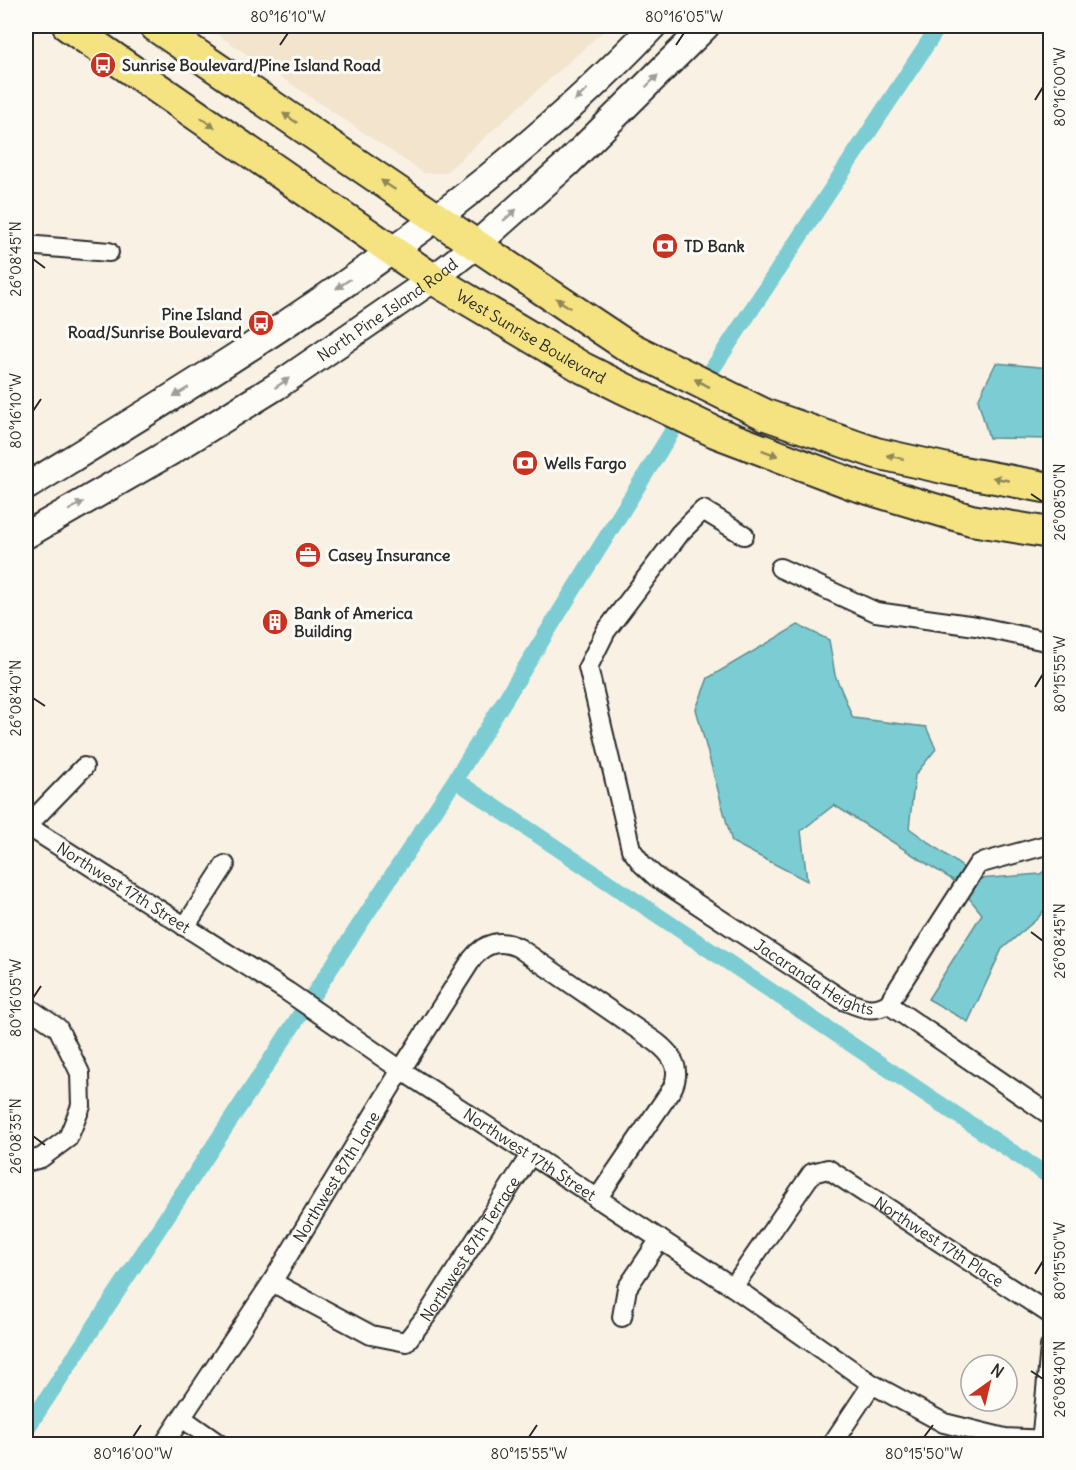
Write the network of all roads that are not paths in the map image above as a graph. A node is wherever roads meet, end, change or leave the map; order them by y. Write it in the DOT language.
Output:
graph roads {
  1 [pos="68,26"];
  2 [pos="155,26"];
  3 [pos="653,26"];
  4 [pos="706,26"];
  5 [pos="436,218"];
  6 [pos="26,245"];
  7 [pos="476,245"];
  8 [pos="391,250"];
  9 [pos="109,252"];
  10 [pos="433,279"];
  11 [pos="26,487"];
  12 [pos="1050,488"];
  13 [pos="1050,533"];
  14 [pos="26,535"];
  15 [pos="744,535"];
  16 [pos="780,568"];
  17 [pos="1050,642"];
  18 [pos="84,767"];
  19 [pos="26,826"];
  20 [pos="1050,844"];
  21 [pos="225,865"];
  22 [pos="185,927"];
  23 [pos="888,1004"];
  24 [pos="26,1006"];
  25 [pos="401,1070"];
  26 [pos="1050,1115"];
  27 [pos="531,1154"];
  28 [pos="33,1160"];
  29 [pos="597,1198"];
  30 [pos="660,1239"];
  31 [pos="272,1282"];
  32 [pos="733,1287"];
  33 [pos="1050,1314"];
  34 [pos="622,1317"];
  35 [pos="1050,1347"];
  36 [pos="872,1384"];
  37 [pos="182,1418"];
  38 [pos="1045,1441"];
  39 [pos="164,1444"];
  40 [pos="219,1444"];
  41 [pos="832,1444"];
  1 -- 8 [label="highway, West Sunrise Boulevard, one-way"];
  5 -- 2 [label="highway, one-way"];
  3 -- 5 [label="main road, one-way"];
  7 -- 4 [label="main road, North Pine Island Road, one-way"];
  5 -- 7 [label="highway"];
  5 -- 8 [label="main road"];
  6 -- 9 [label="street"];
  7 -- 10 [label="main road, North Pine Island Road"];
  12 -- 7 [label="highway, one-way"];
  8 -- 10 [label="highway, West Sunrise Boulevard"];
  8 -- 11 [label="main road, one-way"];
  10 -- 13 [label="highway, West Sunrise Boulevard, one-way"];
  14 -- 10 [label="main road, North Pine Island Road, one-way"];
  15 -- 23 [label="street, Jacaranda Heights"];
  16 -- 17 [label="street"];
  18 -- 19 [label="street"];
  19 -- 22 [label="street, Northwest 17th Street"];
  20 -- 23 [label="street, Jacaranda Heights"];
  21 -- 22 [label="street"];
  22 -- 25 [label="street, Northwest 17th Street"];
  23 -- 26 [label="street"];
  24 -- 28 [label="street"];
  25 -- 27 [label="street, Northwest 17th Street"];
  25 -- 29 [label="street, Northwest 87th Lane"];
  25 -- 31 [label="street, Northwest 87th Lane"];
  27 -- 29 [label="street, Northwest 17th Street"];
  27 -- 31 [label="street, Northwest 87th Terrace"];
  29 -- 30 [label="street, Northwest 17th Street"];
  30 -- 32 [label="street, Northwest 17th Street"];
  30 -- 34 [label="street"];
  31 -- 37 [label="street, Northwest 87th Lane"];
  32 -- 33 [label="street, Northwest 17th Place"];
  32 -- 36 [label="street, Northwest 17th Street"];
  35 -- 38 [label="street"];
  36 -- 38 [label="street, Northwest 17th Street"];
  36 -- 41 [label="street"];
  37 -- 39 [label="street, Northwest 87th Lane"];
  37 -- 40 [label="street"];
}
